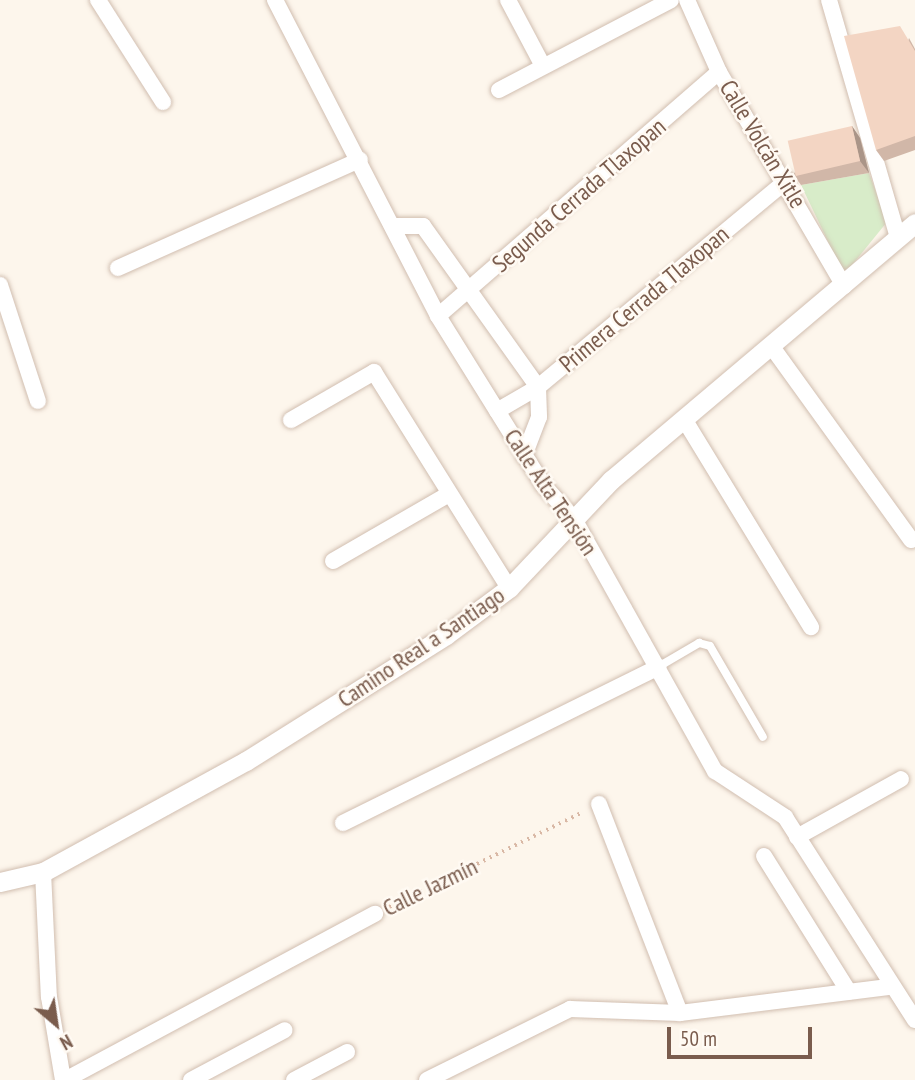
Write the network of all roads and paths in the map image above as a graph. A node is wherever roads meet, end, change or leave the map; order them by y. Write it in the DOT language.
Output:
graph roads {
  1 [pos="98,0"];
  2 [pos="275,0"];
  3 [pos="508,0"];
  4 [pos="671,0"];
  5 [pos="687,0"];
  6 [pos="829,0"];
  7 [pos="543,66"];
  8 [pos="719,72"];
  9 [pos="499,90"];
  10 [pos="163,102"];
  11 [pos="360,160"];
  12 [pos="788,180"];
  13 [pos="915,223"];
  14 [pos="393,226"];
  15 [pos="898,238"];
  16 [pos="118,268"];
  17 [pos="0,285"];
  18 [pos="844,286"];
  19 [pos="471,288"];
  20 [pos="438,316"];
  21 [pos="772,347"];
  22 [pos="538,387"];
  23 [pos="38,401"];
  24 [pos="497,411"];
  25 [pos="684,419"];
  26 [pos="291,420"];
  27 [pos="524,456"];
  28 [pos="449,494"];
  29 [pos="574,519"];
  30 [pos="911,540"];
  31 [pos="332,561"];
  32 [pos="509,588"];
  33 [pos="811,627"];
  34 [pos="658,667"];
  35 [pos="763,737"];
  36 [pos="901,779"];
  37 [pos="599,804"];
  38 [pos="343,823"];
  39 [pos="797,837"];
  40 [pos="764,856"];
  41 [pos="43,872"];
  42 [pos="0,882"];
  43 [pos="375,914"];
  44 [pos="890,987"];
  45 [pos="849,992"];
  46 [pos="680,1013"];
  47 [pos="915,1020"];
  48 [pos="285,1030"];
  49 [pos="347,1052"];
  50 [pos="64,1080"];
  51 [pos="191,1080"];
  52 [pos="294,1080"];
  53 [pos="428,1080"];
  1 -- 10 [label="street"];
  2 -- 11 [label="street, Calle Alta Tensión"];
  3 -- 7 [label="street"];
  4 -- 7 [label="street"];
  5 -- 8 [label="street, Calle Volcán Xitle"];
  6 -- 15 [label="street"];
  7 -- 9 [label="street"];
  8 -- 12 [label="street, Calle Volcán Xitle"];
  8 -- 19 [label="street, Segunda Cerrada Tlaxopan"];
  11 -- 14 [label="street, Calle Alta Tensión"];
  11 -- 16 [label="street"];
  12 -- 18 [label="street, Calle Volcán Xitle"];
  12 -- 22 [label="street, Primera Cerrada Tlaxopan"];
  13 -- 15 [label="street, Camino Real a Santiago"];
  14 -- 19 [label="street"];
  14 -- 20 [label="street, Calle Alta Tensión"];
  15 -- 18 [label="street, Camino Real a Santiago"];
  17 -- 23 [label="street"];
  18 -- 21 [label="street, Camino Real a Santiago"];
  19 -- 20 [label="street, Segunda Cerrada Tlaxopan"];
  19 -- 22 [label="street"];
  20 -- 24 [label="street, Calle Alta Tensión"];
  21 -- 25 [label="street, Camino Real a Santiago"];
  21 -- 30 [label="street"];
  22 -- 24 [label="street, Primera Cerrada Tlaxopan"];
  22 -- 27 [label="street"];
  24 -- 27 [label="street, Calle Alta Tensión"];
  25 -- 29 [label="street, Camino Real a Santiago"];
  25 -- 33 [label="street"];
  26 -- 28 [label="street"];
  27 -- 29 [label="street, Calle Alta Tensión"];
  28 -- 31 [label="street"];
  28 -- 32 [label="street"];
  29 -- 32 [label="street, Camino Real a Santiago"];
  29 -- 34 [label="street, Calle Alta Tensión"];
  32 -- 41 [label="street, Camino Real a Santiago"];
  34 -- 35 [label="lane"];
  34 -- 38 [label="street"];
  34 -- 39 [label="street, Calle Alta Tensión"];
  36 -- 39 [label="street"];
  37 -- 43 [label="path, Calle Jazmín"];
  37 -- 46 [label="street"];
  39 -- 44 [label="street, Calle Alta Tensión"];
  40 -- 45 [label="street"];
  41 -- 42 [label="street, Camino Real a Santiago"];
  41 -- 50 [label="street"];
  43 -- 50 [label="street, Calle Jazmín"];
  44 -- 45 [label="street"];
  44 -- 47 [label="street, Calle Alta Tensión"];
  45 -- 46 [label="street"];
  46 -- 53 [label="street"];
  48 -- 51 [label="street"];
  49 -- 52 [label="street"];
}
